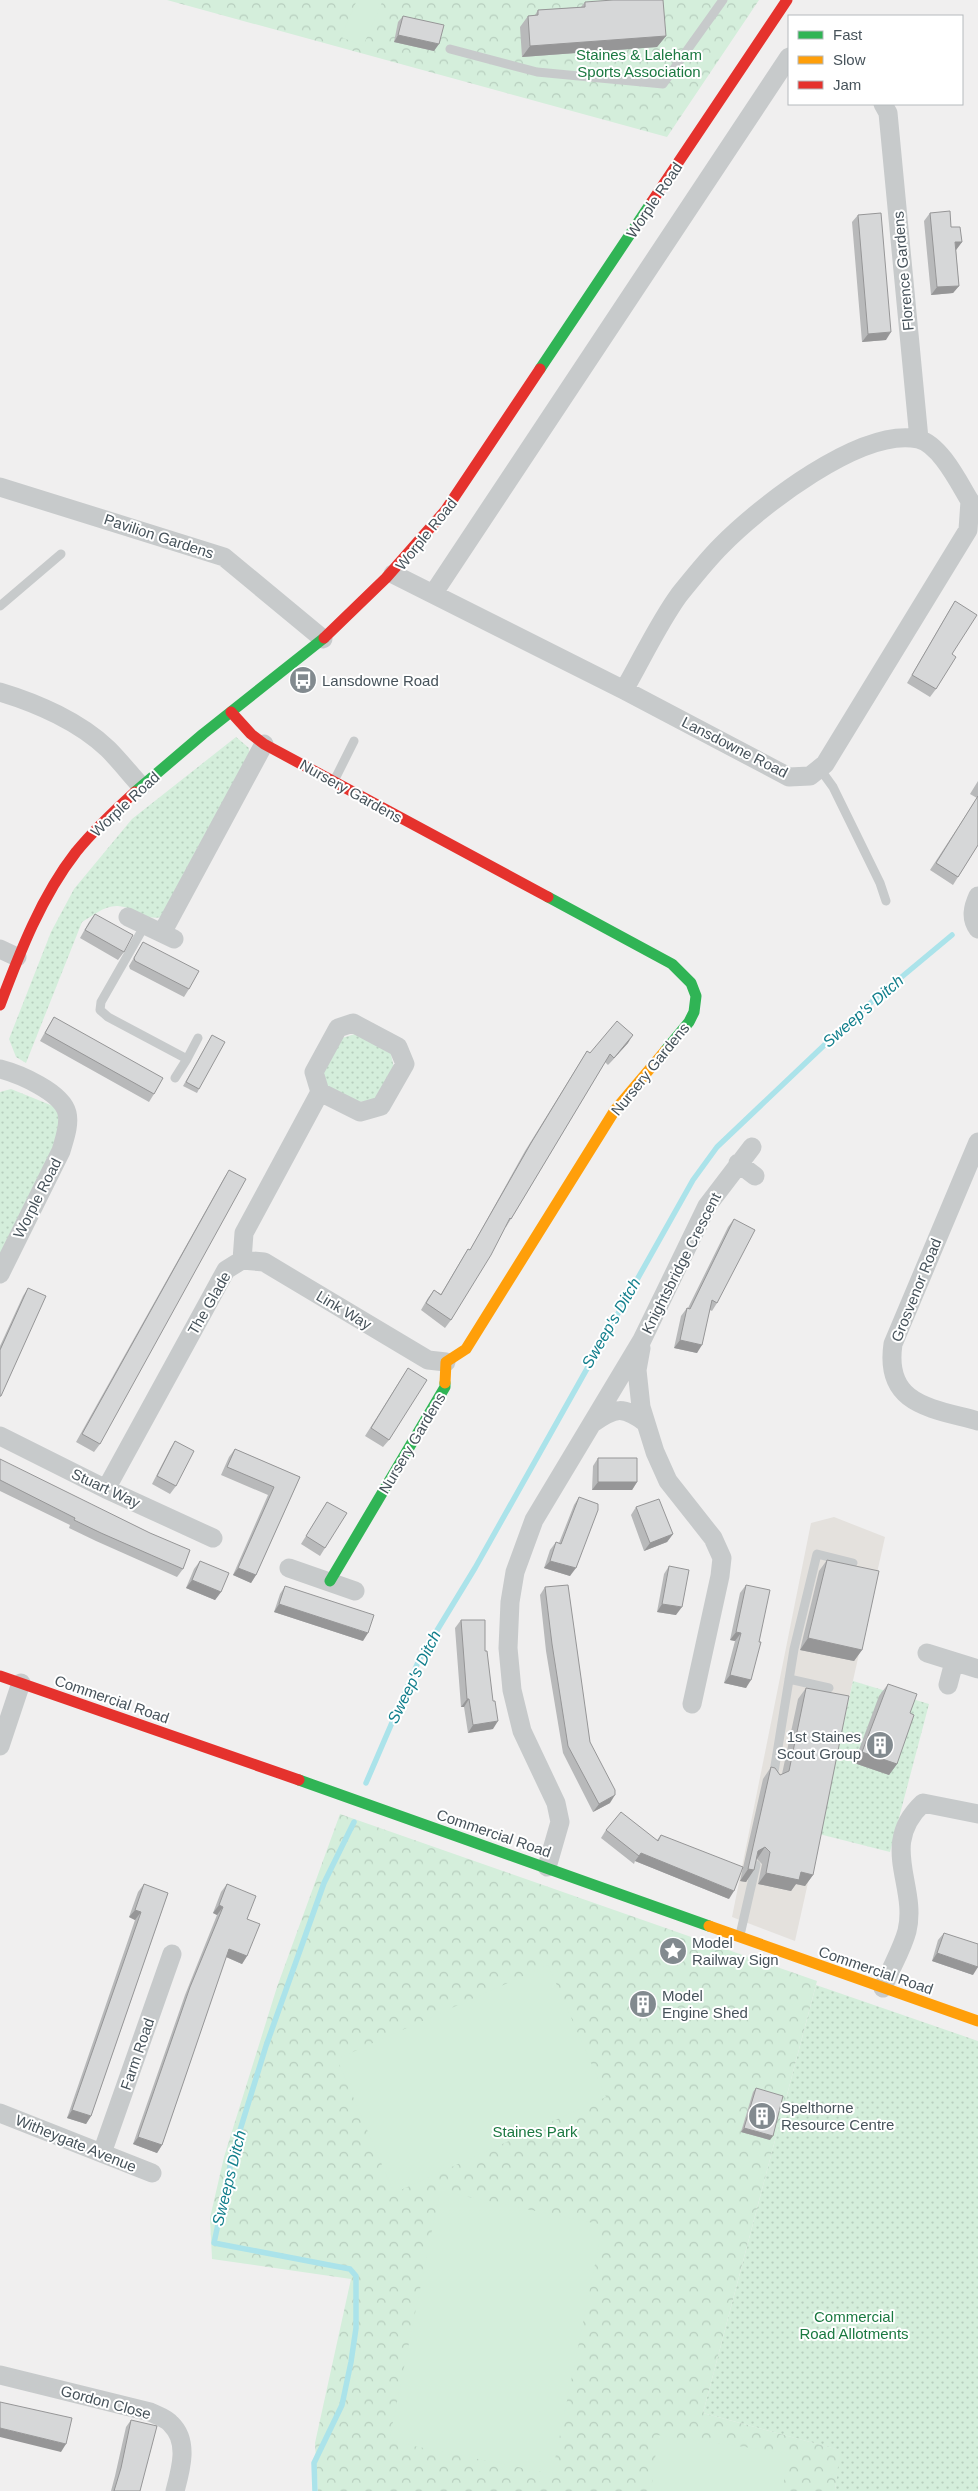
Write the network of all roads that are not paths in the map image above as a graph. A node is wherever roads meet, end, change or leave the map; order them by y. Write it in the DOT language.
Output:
graph roads {
  1 [pos="723,0"];
  2 [pos="787,0"];
  3 [pos="782,22"];
  4 [pos="450,49"];
  5 [pos="788,59"];
  6 [pos="884,105"];
  7 [pos="919,439"];
  8 [pos="0,486"];
  9 [pos="974,499"];
  10 [pos="60,554"];
  11 [pos="393,574"];
  12 [pos="433,594"];
  13 [pos="0,606"];
  14 [pos="322,639"];
  15 [pos="624,690"];
  16 [pos="0,692"];
  17 [pos="231,712"];
  18 [pos="354,741"];
  19 [pos="264,744"];
  20 [pos="820,769"];
  21 [pos="334,781"];
  22 [pos="141,786"];
  23 [pos="978,896"];
  24 [pos="886,901"];
  25 [pos="128,916"];
  26 [pos="978,929"];
  27 [pos="160,932"];
  28 [pos="0,949"];
  29 [pos="17,957"];
  30 [pos="0,1005"];
  31 [pos="198,1038"];
  32 [pos="187,1058"];
  33 [pos="0,1069"];
  34 [pos="176,1078"];
  35 [pos="320,1092"];
  36 [pos="978,1142"];
  37 [pos="752,1147"];
  38 [pos="738,1163"];
  39 [pos="755,1176"];
  40 [pos="242,1260"];
  41 [pos="0,1274"];
  42 [pos="642,1340"];
  43 [pos="446,1362"];
  44 [pos="978,1421"];
  45 [pos="646,1423"];
  46 [pos="592,1424"];
  47 [pos="0,1436"];
  48 [pos="106,1489"];
  49 [pos="213,1538"];
  50 [pos="853,1563"];
  51 [pos="288,1568"];
  52 [pos="330,1581"];
  53 [pos="355,1591"];
  54 [pos="927,1653"];
  55 [pos="954,1662"];
  56 [pos="978,1669"];
  57 [pos="0,1676"];
  58 [pos="789,1679"];
  59 [pos="21,1683"];
  60 [pos="948,1685"];
  61 [pos="829,1688"];
  62 [pos="692,1704"];
  63 [pos="0,1746"];
  64 [pos="773,1781"];
  65 [pos="978,1814"];
  66 [pos="756,1865"];
  67 [pos="547,1867"];
  68 [pos="740,1937"];
  69 [pos="172,1954"];
  70 [pos="882,1988"];
  71 [pos="978,2021"];
  72 [pos="0,2113"];
  73 [pos="102,2153"];
  74 [pos="152,2173"];
  75 [pos="0,2375"];
  76 [pos="175,2491"];
  1 -- 4 [label="lane"];
  2 -- 3 [label="street, Worple Road"];
  3 -- 11 [label="street, Worple Road"];
  5 -- 12 [label="street"];
  6 -- 7 [label="street, Florence Gardens"];
  7 -- 9 [label="street"];
  7 -- 15 [label="street"];
  8 -- 14 [label="street, Pavilion Gardens"];
  9 -- 20 [label="street"];
  10 -- 13 [label="lane"];
  11 -- 12 [label="street, Lansdowne Road"];
  11 -- 14 [label="street, Worple Road"];
  12 -- 15 [label="street, Lansdowne Road"];
  14 -- 17 [label="street, Worple Road"];
  15 -- 20 [label="street, Lansdowne Road"];
  16 -- 22 [label="street"];
  17 -- 19 [label="street, Nursery Gardens"];
  17 -- 22 [label="street, Worple Road"];
  18 -- 21 [label="lane"];
  19 -- 21 [label="street, Nursery Gardens"];
  19 -- 27 [label="street"];
  20 -- 24 [label="lane"];
  21 -- 43 [label="street, Nursery Gardens"];
  22 -- 29 [label="street, Worple Road"];
  23 -- 26 [label="street"];
  25 -- 27 [label="street"];
  27 -- 32 [label="lane"];
  28 -- 29 [label="street"];
  29 -- 30 [label="street, Worple Road"];
  31 -- 32 [label="lane"];
  32 -- 34 [label="lane"];
  33 -- 41 [label="street, Worple Road"];
  35 -- 35 [label="street"];
  35 -- 40 [label="street, The Glade"];
  36 -- 44 [label="street, Grosvenor Road"];
  37 -- 38 [label="street, Knightsbridge Crescent"];
  38 -- 39 [label="street"];
  38 -- 42 [label="street, Knightsbridge Crescent"];
  40 -- 43 [label="street, Link Way"];
  40 -- 48 [label="street, The Glade"];
  42 -- 45 [label="street, Knightsbridge Crescent"];
  42 -- 46 [label="street, Knightsbridge Crescent"];
  43 -- 52 [label="street, Nursery Gardens"];
  45 -- 46 [label="street, Knightsbridge Crescent"];
  45 -- 62 [label="street, Knightsbridge Crescent"];
  46 -- 67 [label="street, Knightsbridge Crescent"];
  47 -- 48 [label="street, Stuart Way"];
  48 -- 49 [label="street, Stuart Way"];
  50 -- 58 [label="lane"];
  51 -- 52 [label="street"];
  52 -- 53 [label="street"];
  54 -- 55 [label="street"];
  55 -- 56 [label="street"];
  55 -- 60 [label="street"];
  57 -- 59 [label="street, Commercial Road"];
  58 -- 61 [label="lane"];
  58 -- 64 [label="lane"];
  59 -- 63 [label="street"];
  59 -- 67 [label="street, Commercial Road"];
  65 -- 70 [label="street"];
  66 -- 68 [label="lane"];
  67 -- 68 [label="street, Commercial Road"];
  68 -- 70 [label="street, Commercial Road"];
  69 -- 73 [label="street, Farm Road"];
  70 -- 71 [label="street, Commercial Road"];
  72 -- 73 [label="street, Witheygate Avenue"];
  73 -- 74 [label="street, Witheygate Avenue"];
  75 -- 76 [label="street, Gordon Close"];
}
